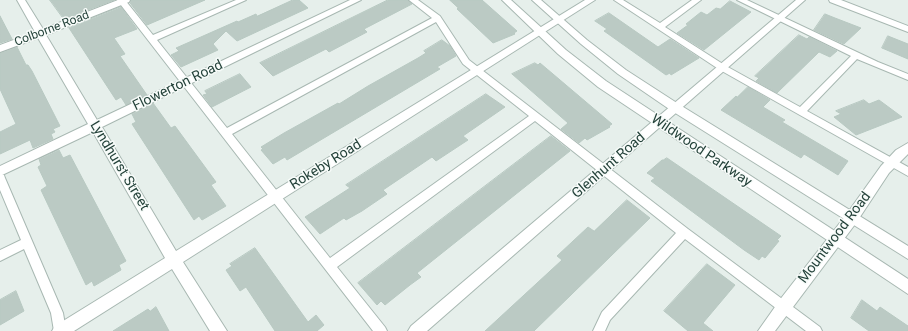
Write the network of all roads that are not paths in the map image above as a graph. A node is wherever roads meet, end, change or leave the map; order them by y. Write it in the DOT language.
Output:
graph roads {
  1 [pos="21,0"];
  2 [pos="123,0"];
  3 [pos="242,0"];
  4 [pos="357,0"];
  5 [pos="413,0"];
  6 [pos="506,0"];
  7 [pos="536,0"];
  8 [pos="591,0"];
  9 [pos="618,0"];
  10 [pos="697,0"];
  11 [pos="741,0"];
  12 [pos="801,0"];
  13 [pos="833,0"];
  14 [pos="437,18"];
  15 [pos="780,19"];
  16 [pos="560,20"];
  17 [pos="660,27"];
  18 [pos="908,29"];
  19 [pos="540,31"];
  20 [pos="40,33"];
  21 [pos="152,39"];
  22 [pos="0,49"];
  23 [pos="856,55"];
  24 [pos="723,68"];
  25 [pos="477,71"];
  26 [pos="908,76"];
  27 [pos="186,82"];
  28 [pos="676,108"];
  29 [pos="801,112"];
  30 [pos="534,116"];
  31 [pos="659,123"];
  32 [pos="95,126"];
  33 [pos="226,133"];
  34 [pos="908,148"];
  35 [pos="890,163"];
  36 [pos="604,170"];
  37 [pos="0,171"];
  38 [pos="908,172"];
  39 [pos="0,178"];
  40 [pos="274,197"];
  41 [pos="852,218"];
  42 [pos="684,232"];
  43 [pos="835,239"];
  44 [pos="27,242"];
  45 [pos="908,253"];
  46 [pos="0,256"];
  47 [pos="174,260"];
  48 [pos="329,266"];
  49 [pos="908,287"];
  50 [pos="783,307"];
  51 [pos="60,331"];
  52 [pos="219,331"];
  53 [pos="381,331"];
  54 [pos="416,331"];
  55 [pos="599,331"];
  56 [pos="766,331"];
  57 [pos="816,331"];
  1 -- 20 [label="street, Lyndhurst Street"];
  2 -- 20 [label="street, Colborne Road"];
  2 -- 21 [label="lane"];
  3 -- 21 [label="lane"];
  4 -- 27 [label="street, Flowerton Road"];
  5 -- 14 [label="lane"];
  6 -- 19 [label="street, Wildwood Parkway"];
  7 -- 16 [label="street, Wildwood Parkway"];
  8 -- 16 [label="street, Rokeby Road"];
  9 -- 17 [label="lane"];
  10 -- 17 [label="lane"];
  11 -- 15 [label="lane"];
  12 -- 15 [label="street, Glenhunt Road"];
  13 -- 18 [label="street"];
  14 -- 25 [label="lane"];
  14 -- 33 [label="lane"];
  15 -- 23 [label="lane"];
  15 -- 24 [label="street, Glenhunt Road"];
  16 -- 19 [label="street, Rokeby Road"];
  16 -- 28 [label="street, Wildwood Parkway"];
  17 -- 24 [label="lane"];
  19 -- 25 [label="street, Rokeby Road"];
  19 -- 31 [label="street, Wildwood Parkway"];
  20 -- 22 [label="street, Colborne Road"];
  20 -- 32 [label="street, Lyndhurst Street"];
  21 -- 27 [label="lane"];
  23 -- 26 [label="lane"];
  23 -- 29 [label="lane"];
  24 -- 28 [label="street, Glenhunt Road"];
  24 -- 29 [label="lane"];
  25 -- 30 [label="lane"];
  25 -- 40 [label="street, Rokeby Road"];
  27 -- 32 [label="street, Flowerton Road"];
  27 -- 33 [label="lane"];
  28 -- 31 [label="street, Glenhunt Road"];
  28 -- 41 [label="street, Wildwood Parkway"];
  29 -- 35 [label="lane"];
  30 -- 36 [label="lane"];
  30 -- 48 [label="lane"];
  31 -- 36 [label="street, Glenhunt Road"];
  31 -- 43 [label="street, Wildwood Parkway"];
  32 -- 37 [label="street, Flowerton Road"];
  32 -- 47 [label="street, Lyndhurst Street"];
  33 -- 40 [label="lane"];
  34 -- 35 [label="street, Mountwood Road"];
  35 -- 38 [label="lane"];
  35 -- 41 [label="street, Mountwood Road"];
  36 -- 42 [label="lane"];
  36 -- 54 [label="street, Glenhunt Road"];
  39 -- 44 [label="lane"];
  40 -- 47 [label="street, Rokeby Road"];
  40 -- 48 [label="lane"];
  41 -- 43 [label="street, Mountwood Road"];
  41 -- 45 [label="street, Wildwood Parkway"];
  42 -- 50 [label="lane"];
  42 -- 55 [label="lane"];
  43 -- 49 [label="street, Wildwood Parkway"];
  43 -- 50 [label="street, Mountwood Road"];
  44 -- 46 [label="lane"];
  44 -- 51 [label="lane"];
  47 -- 51 [label="street, Rokeby Road"];
  47 -- 52 [label="street, Lyndhurst Street"];
  48 -- 53 [label="lane"];
  50 -- 56 [label="street, Mountwood Road"];
  50 -- 57 [label="lane"];
}
